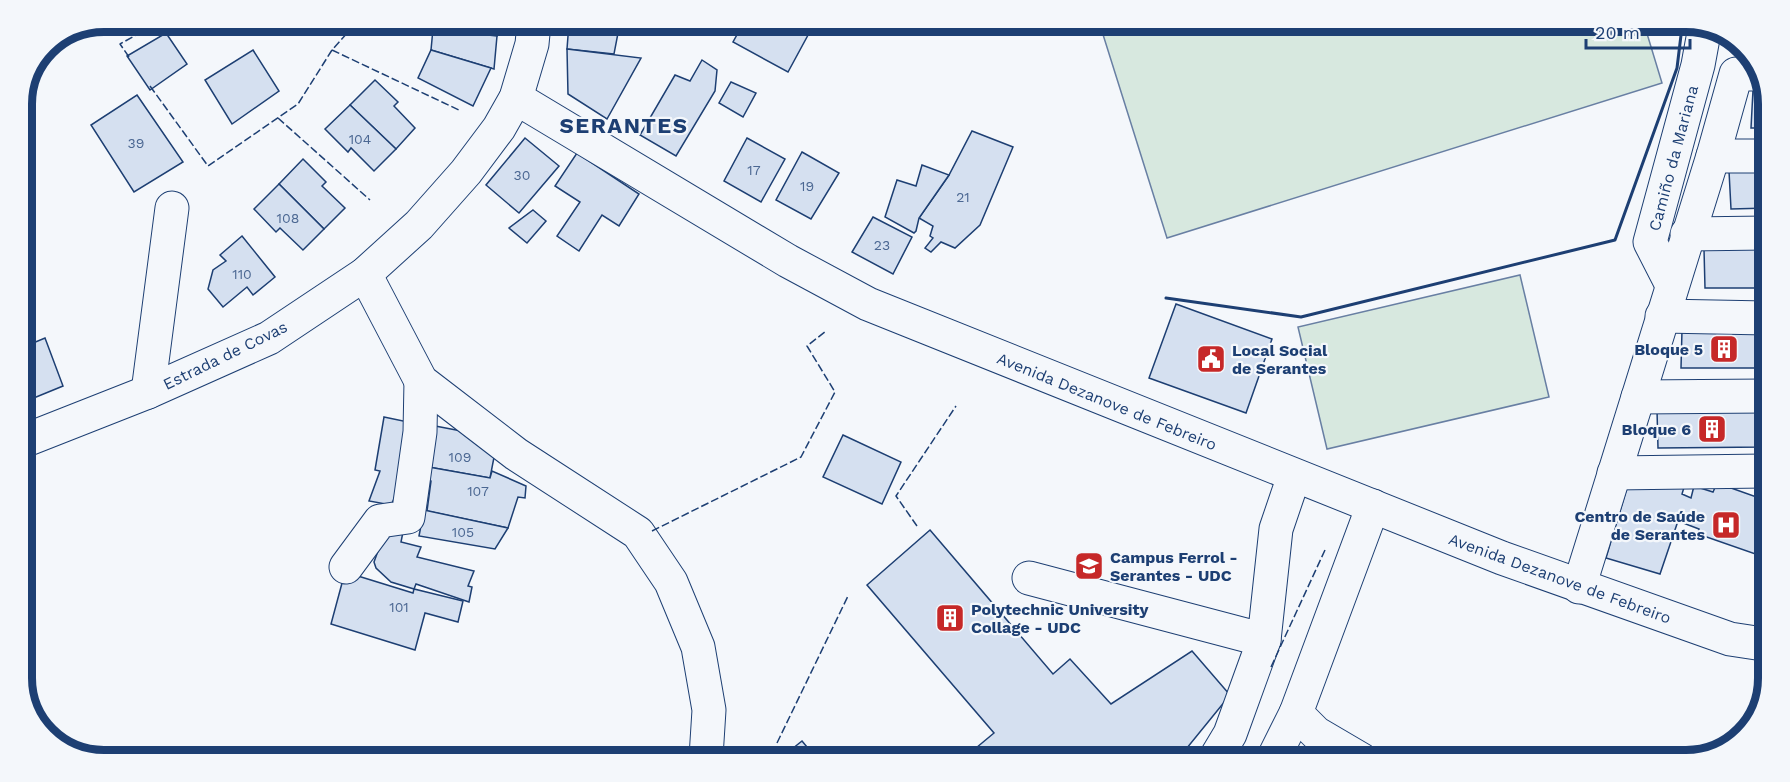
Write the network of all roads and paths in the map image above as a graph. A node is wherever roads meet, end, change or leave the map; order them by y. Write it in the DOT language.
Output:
graph roads {
  1 [pos="533,32"];
  2 [pos="1704,34"];
  3 [pos="1752,74"];
  4 [pos="516,98"];
  5 [pos="1713,156"];
  6 [pos="1758,156"];
  7 [pos="172,208"];
  8 [pos="1758,233"];
  9 [pos="1687,234"];
  10 [pos="365,274"];
  11 [pos="1672,285"];
  12 [pos="1662,316"];
  13 [pos="1758,318"];
  14 [pos="421,381"];
  15 [pos="148,392"];
  16 [pos="1758,396"];
  17 [pos="1638,397"];
  18 [pos="32,438"];
  19 [pos="1758,471"];
  20 [pos="1614,472"];
  21 [pos="1294,476"];
  22 [pos="1373,506"];
  23 [pos="346,567"];
  24 [pos="1029,578"];
  25 [pos="1579,587"];
  26 [pos="1730,639"];
  27 [pos="1264,640"];
  28 [pos="1758,643"];
  29 [pos="1758,661"];
  30 [pos="1296,713"];
  31 [pos="706,750"];
  32 [pos="1220,750"];
  33 [pos="1278,750"];
  34 [pos="1344,750"];
  1 -- 4 [label="main road, Estrada de Covas"];
  2 -- 11 [label="main road, Camiño da Mariana"];
  3 -- 5 [label="main road"];
  4 -- 10 [label="main road, Estrada de Covas"];
  4 -- 21 [label="main road, Avenida Dezanove de Febreiro"];
  5 -- 6 [label="main road"];
  5 -- 9 [label="main road"];
  7 -- 15 [label="main road"];
  8 -- 9 [label="main road"];
  9 -- 11 [label="main road"];
  10 -- 14 [label="main road"];
  10 -- 15 [label="main road, Estrada de Covas"];
  11 -- 12 [label="main road"];
  12 -- 13 [label="main road"];
  12 -- 17 [label="main road"];
  14 -- 23 [label="main road"];
  14 -- 31 [label="main road"];
  15 -- 18 [label="main road, Estrada de Covas"];
  16 -- 17 [label="main road"];
  17 -- 20 [label="main road"];
  19 -- 20 [label="main road"];
  20 -- 25 [label="main road"];
  21 -- 22 [label="main road, Avenida Dezanove de Febreiro"];
  21 -- 27 [label="main road"];
  22 -- 25 [label="main road, Avenida Dezanove de Febreiro"];
  22 -- 30 [label="main road"];
  24 -- 27 [label="main road"];
  25 -- 26 [label="main road, Avenida Dezanove de Febreiro"];
  26 -- 28 [label="main road, Avenida Dezanove de Febreiro"];
  26 -- 29 [label="main road, Avenida Dezanove de Febreiro"];
  27 -- 32 [label="main road"];
  30 -- 33 [label="main road"];
  30 -- 34 [label="main road"];
}
